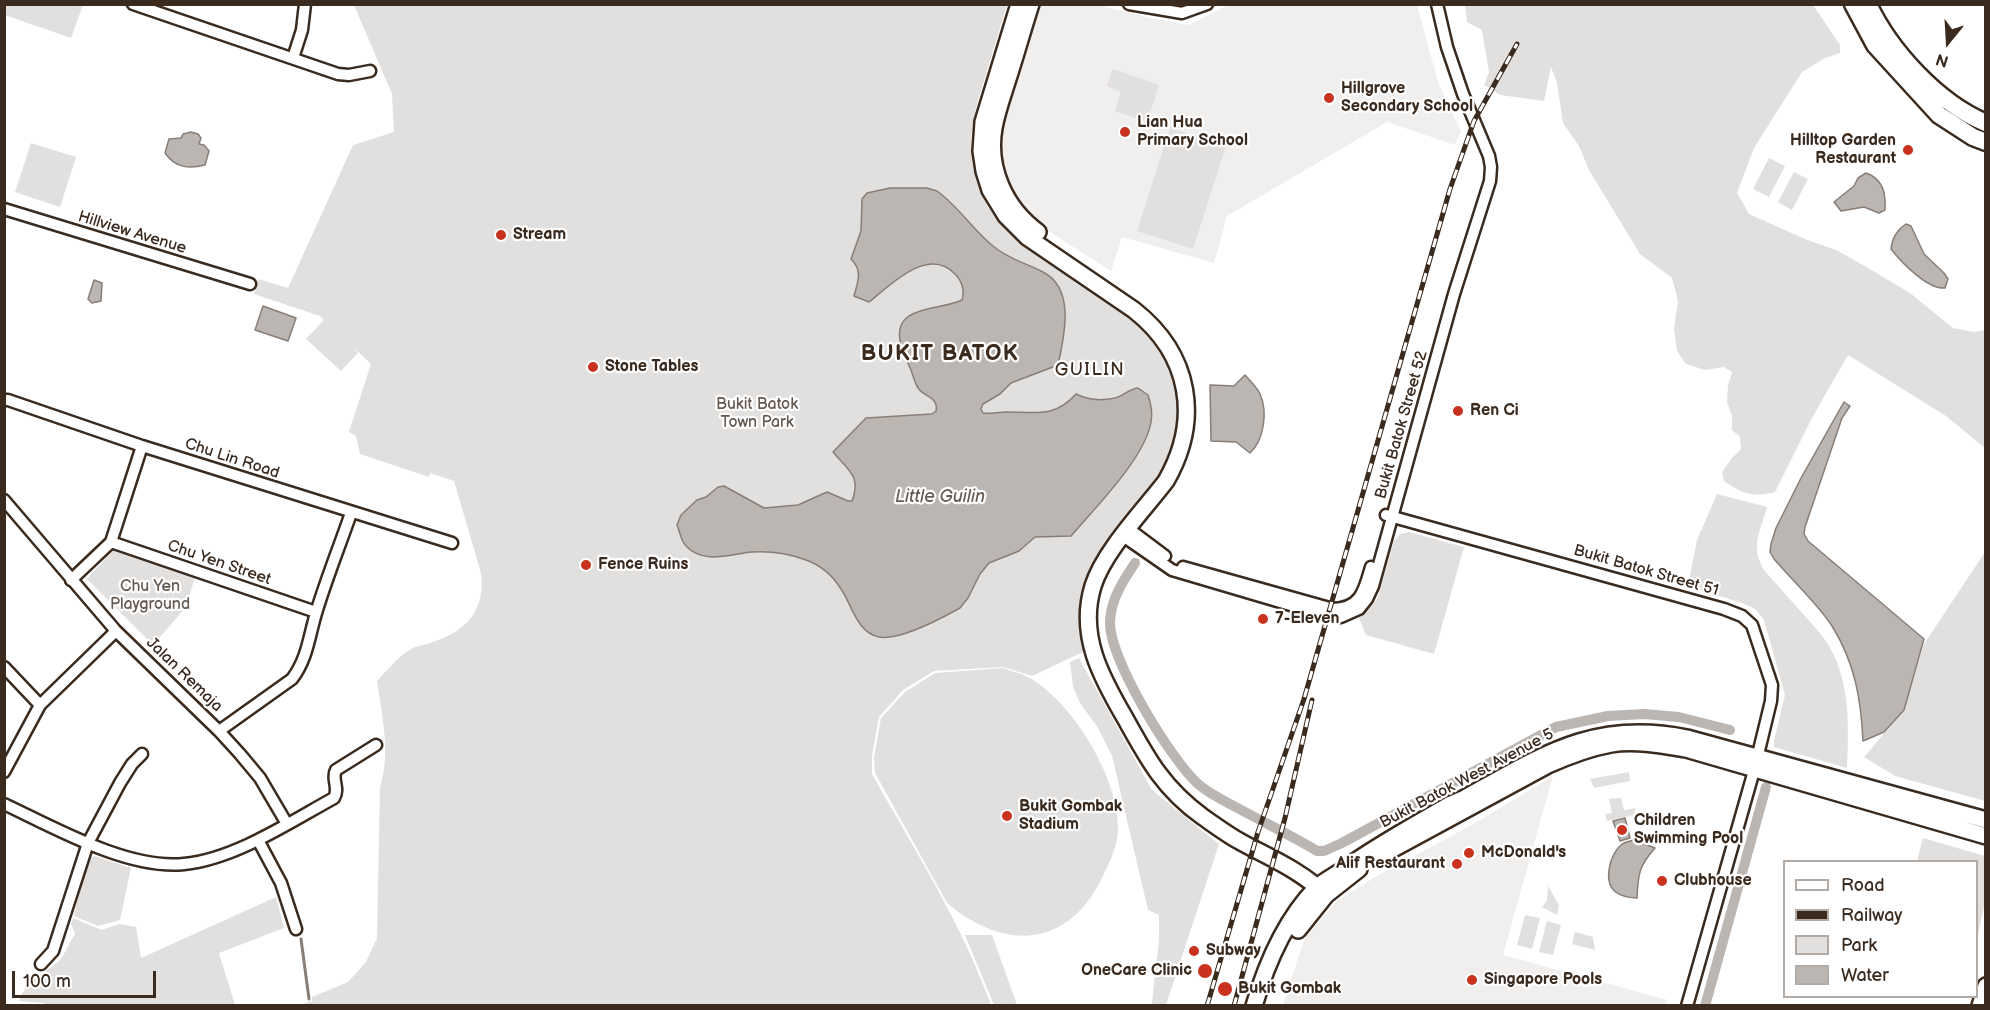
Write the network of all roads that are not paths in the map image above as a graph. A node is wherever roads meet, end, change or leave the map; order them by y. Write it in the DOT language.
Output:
graph roads {
  1 [pos="133,4"];
  2 [pos="305,4"];
  3 [pos="1019,4"];
  4 [pos="1030,4"];
  5 [pos="1129,4"];
  6 [pos="1167,4"];
  7 [pos="1189,4"];
  8 [pos="1207,4"];
  9 [pos="1429,4"];
  10 [pos="1437,4"];
  11 [pos="1853,4"];
  12 [pos="1868,4"];
  13 [pos="293,58"];
  14 [pos="370,71"];
  15 [pos="1986,123"];
  16 [pos="1986,142"];
  17 [pos="4,209"];
  18 [pos="250,284"];
  19 [pos="4,400"];
  20 [pos="142,446"];
  21 [pos="4,500"];
  22 [pos="351,513"];
  23 [pos="1389,515"];
  24 [pos="1129,535"];
  25 [pos="111,542"];
  26 [pos="452,543"];
  27 [pos="71,580"];
  28 [pos="316,612"];
  29 [pos="116,631"];
  30 [pos="4,667"];
  31 [pos="40,705"];
  32 [pos="219,731"];
  33 [pos="376,745"];
  34 [pos="142,754"];
  35 [pos="1756,762"];
  36 [pos="4,772"];
  37 [pos="4,804"];
  38 [pos="1986,820"];
  39 [pos="287,824"];
  40 [pos="1986,836"];
  41 [pos="258,840"];
  42 [pos="88,843"];
  43 [pos="1325,889"];
  44 [pos="296,929"];
  45 [pos="41,964"];
  46 [pos="1986,986"];
  47 [pos="1254,1005"];
  48 [pos="1263,1005"];
  49 [pos="1687,1005"];
  50 [pos="1980,1005"];
  1 -- 13 [label="street"];
  2 -- 13 [label="street"];
  3 -- 24 [label="street"];
  4 -- 24 [label="street"];
  5 -- 8 [label="street"];
  6 -- 7 [label="street"];
  9 -- 23 [label="street, Bukit Batok Street 52"];
  10 -- 23 [label="street, Bukit Batok Street 52"];
  11 -- 16 [label="main road"];
  12 -- 15 [label="main road"];
  13 -- 14 [label="street"];
  17 -- 18 [label="street, Hillview Avenue"];
  19 -- 20 [label="street, Chu Lin Road"];
  20 -- 22 [label="street, Chu Lin Road"];
  20 -- 25 [label="street"];
  21 -- 27 [label="street, Jalan Remaja"];
  22 -- 26 [label="street, Chu Lin Road"];
  22 -- 28 [label="street"];
  23 -- 24 [label="street, Bukit Batok Street 52"];
  23 -- 35 [label="street, Bukit Batok Street 51"];
  24 -- 43 [label="street"];
  25 -- 27 [label="street"];
  25 -- 28 [label="street, Chu Yen Street"];
  27 -- 29 [label="street, Jalan Remaja"];
  28 -- 32 [label="street"];
  29 -- 31 [label="street"];
  29 -- 32 [label="street, Jalan Remaja"];
  30 -- 31 [label="street"];
  31 -- 36 [label="street"];
  32 -- 39 [label="street, Jalan Remaja"];
  33 -- 39 [label="street"];
  34 -- 42 [label="street"];
  35 -- 38 [label="street, Bukit Batok West Avenue 5"];
  35 -- 40 [label="street, Bukit Batok West Avenue 5"];
  35 -- 43 [label="street, Bukit Batok West Avenue 5"];
  35 -- 49 [label="street, Bukit Batok Street 51"];
  37 -- 42 [label="street"];
  39 -- 41 [label="street"];
  41 -- 42 [label="street"];
  41 -- 44 [label="street"];
  42 -- 45 [label="street"];
  43 -- 47 [label="street, Bukit Batok West Avenue 5"];
  43 -- 48 [label="street, Bukit Batok West Avenue 5"];
  46 -- 50 [label="street"];
}
